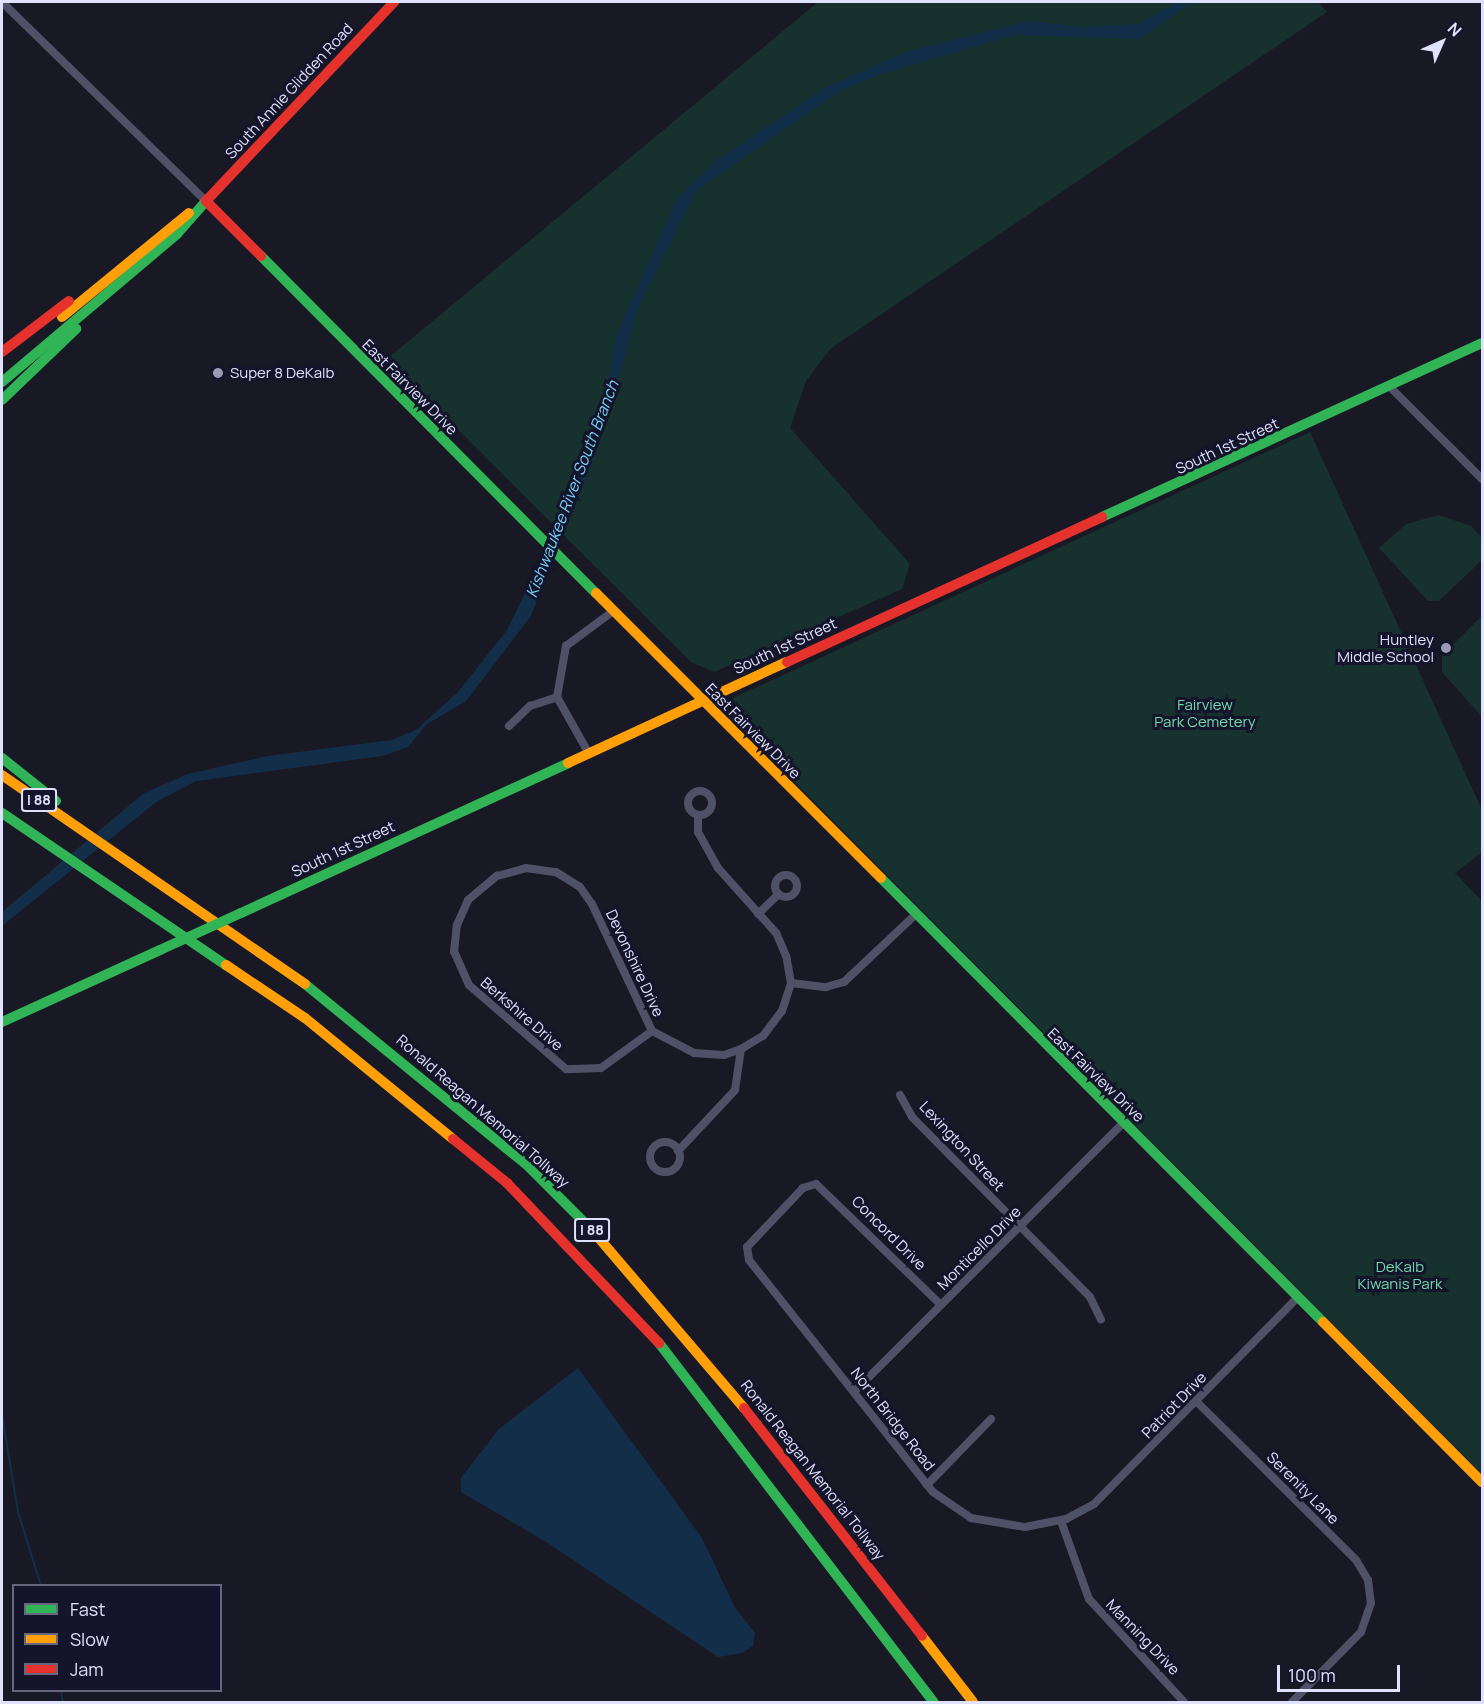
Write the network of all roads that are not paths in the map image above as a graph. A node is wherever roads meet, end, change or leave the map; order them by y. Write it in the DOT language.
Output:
graph roads {
  1 [pos="2,2"];
  2 [pos="394,2"];
  3 [pos="206,201"];
  4 [pos="135,255"];
  5 [pos="148,258"];
  6 [pos="1482,343"];
  7 [pos="2,352"];
  8 [pos="2,369"];
  9 [pos="2,382"];
  10 [pos="1389,386"];
  11 [pos="2,400"];
  12 [pos="1482,479"];
  13 [pos="612,612"];
  14 [pos="558,697"];
  15 [pos="702,701"];
  16 [pos="509,726"];
  17 [pos="588,752"];
  18 [pos="2,758"];
  19 [pos="2,774"];
  20 [pos="2,813"];
  21 [pos="698,815"];
  22 [pos="78,824"];
  23 [pos="513,870"];
  24 [pos="778,894"];
  25 [pos="758,914"];
  26 [pos="914,916"];
  27 [pos="791,983"];
  28 [pos="2,1022"];
  29 [pos="652,1031"];
  30 [pos="741,1049"];
  31 [pos="900,1095"];
  32 [pos="1124,1123"];
  33 [pos="678,1151"];
  34 [pos="816,1184"];
  35 [pos="1020,1226"];
  36 [pos="1298,1297"];
  37 [pos="941,1305"];
  38 [pos="1101,1320"];
  39 [pos="854,1392"];
  40 [pos="1197,1402"];
  41 [pos="991,1419"];
  42 [pos="1482,1482"];
  43 [pos="927,1485"];
  44 [pos="1061,1521"];
  45 [pos="933,1702"];
  46 [pos="972,1702"];
  47 [pos="1184,1702"];
  48 [pos="1292,1702"];
  1 -- 3 [label="street, East Fairview Drive"];
  2 -- 3 [label="main road, South Annie Glidden Road"];
  3 -- 4 [label="main road"];
  3 -- 5 [label="main road"];
  3 -- 13 [label="main road, East Fairview Drive"];
  4 -- 7 [label="main road"];
  4 -- 8 [label="main road"];
  5 -- 9 [label="main road"];
  5 -- 11 [label="main road"];
  6 -- 10 [label="main road, South 1st Street"];
  10 -- 12 [label="street"];
  10 -- 15 [label="main road, South 1st Street"];
  13 -- 14 [label="street"];
  13 -- 15 [label="main road, East Fairview Drive"];
  14 -- 16 [label="street"];
  14 -- 17 [label="street"];
  15 -- 17 [label="main road, South 1st Street"];
  15 -- 26 [label="main road, East Fairview Drive"];
  17 -- 28 [label="main road, South 1st Street, bridge"];
  18 -- 22 [label="main road"];
  19 -- 22 [label="main road, I 88"];
  20 -- 45 [label="main road, I 88"];
  21 -- 25 [label="street"];
  22 -- 46 [label="main road, Ronald Reagan Memorial Tollway / I 88"];
  23 -- 29 [label="street, Devonshire Drive"];
  23 -- 29 [label="street, Berkshire Drive"];
  24 -- 25 [label="street"];
  25 -- 27 [label="street"];
  26 -- 27 [label="street"];
  26 -- 32 [label="main road, East Fairview Drive"];
  27 -- 30 [label="street"];
  29 -- 30 [label="street, Devonshire Drive"];
  30 -- 33 [label="street"];
  31 -- 35 [label="street, Lexington Street"];
  32 -- 35 [label="street, Monticello Drive"];
  32 -- 36 [label="main road, East Fairview Drive"];
  34 -- 37 [label="street, Concord Drive"];
  34 -- 39 [label="street, North Bridge Road"];
  35 -- 37 [label="street, Monticello Drive"];
  35 -- 38 [label="street, Lexington Street"];
  36 -- 40 [label="street, Patriot Drive"];
  36 -- 42 [label="main road, East Fairview Drive"];
  37 -- 39 [label="street, Monticello Drive"];
  39 -- 43 [label="street, North Bridge Road"];
  40 -- 44 [label="street, Patriot Drive"];
  40 -- 48 [label="street, Serenity Lane"];
  41 -- 43 [label="street"];
  43 -- 44 [label="street, North Bridge Road"];
  44 -- 47 [label="street, Manning Drive"];
}
